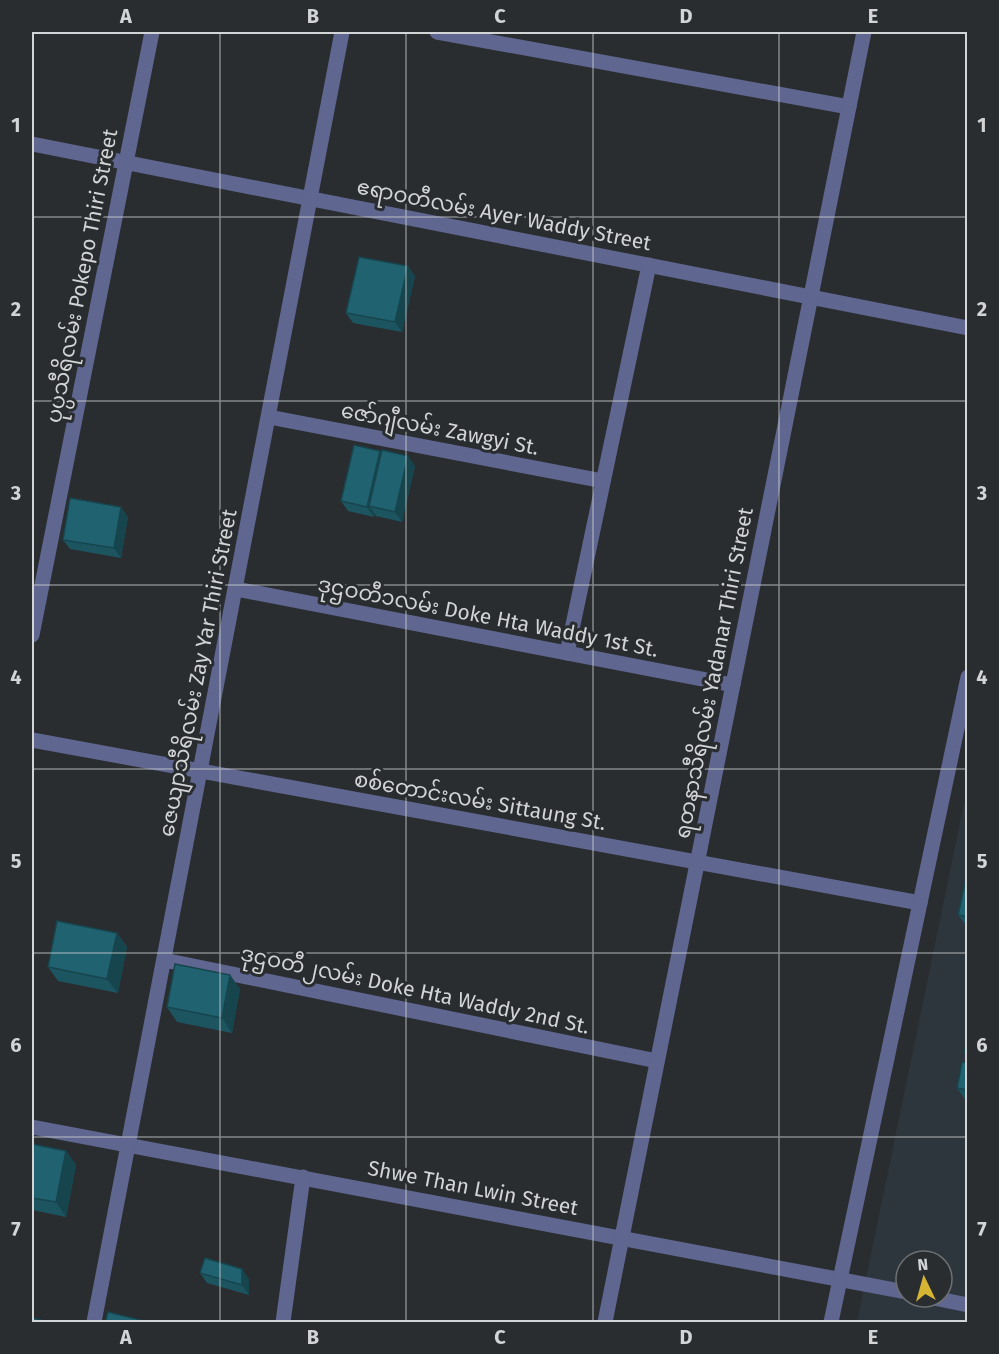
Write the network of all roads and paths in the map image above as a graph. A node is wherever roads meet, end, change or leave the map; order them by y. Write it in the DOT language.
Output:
graph roads {
  1 [pos="152,32"];
  2 [pos="342,32"];
  3 [pos="437,32"];
  4 [pos="529,32"];
  5 [pos="864,32"];
  6 [pos="526,48"];
  7 [pos="849,107"];
  8 [pos="32,144"];
  9 [pos="126,162"];
  10 [pos="311,199"];
  11 [pos="649,265"];
  12 [pos="811,297"];
  13 [pos="968,328"];
  14 [pos="269,417"];
  15 [pos="603,482"];
  16 [pos="236,589"];
  17 [pos="32,635"];
  18 [pos="567,653"];
  19 [pos="968,677"];
  20 [pos="733,685"];
  21 [pos="32,740"];
  22 [pos="201,771"];
  23 [pos="697,862"];
  24 [pos="920,903"];
  25 [pos="164,960"];
  26 [pos="657,1061"];
  27 [pos="32,1127"];
  28 [pos="128,1146"];
  29 [pos="303,1177"];
  30 [pos="622,1237"];
  31 [pos="841,1278"];
  32 [pos="894,1289"];
  33 [pos="94,1323"];
  34 [pos="283,1323"];
  35 [pos="605,1323"];
  36 [pos="831,1323"];
  1 -- 9 [label="street, ပုပ္ပသီရိလမ်း Pokepo Thiri Street"];
  2 -- 10 [label="street, ဇေယျာသီရိလမ်း Zay Yar Thiri Street"];
  3 -- 6 [label="street"];
  4 -- 6 [label="street"];
  5 -- 7 [label="street, ရတနာသီရိလမ်း Yadanar Thiri Street"];
  6 -- 7 [label="street"];
  7 -- 12 [label="street, ရတနာသီရိလမ်း Yadanar Thiri Street"];
  8 -- 9 [label="street, ဧရာဝတီလမ်း Ayer Waddy Street"];
  9 -- 10 [label="street, ဧရာဝတီလမ်း Ayer Waddy Street"];
  9 -- 17 [label="street, ပုပ္ပသီရိလမ်း Pokepo Thiri Street"];
  10 -- 11 [label="street, ဧရာဝတီလမ်း Ayer Waddy Street"];
  10 -- 14 [label="street, ဇေယျာသီရိလမ်း Zay Yar Thiri Street"];
  11 -- 12 [label="street, ဧရာဝတီလမ်း Ayer Waddy Street"];
  11 -- 15 [label="street"];
  12 -- 13 [label="street, ဧရာဝတီလမ်း Ayer Waddy Street"];
  12 -- 20 [label="street, ရတနာသီရိလမ်း Yadanar Thiri Street"];
  14 -- 15 [label="street, ဇော်ဂျီလမ်း Zawgyi St."];
  14 -- 16 [label="street, ဇေယျာသီရိလမ်း Zay Yar Thiri Street"];
  15 -- 18 [label="street"];
  16 -- 18 [label="street, ဒုဌဝတီ၁လမ်း Doke Hta Waddy 1st St."];
  16 -- 22 [label="street, ဇေယျာသီရိလမ်း Zay Yar Thiri Street"];
  18 -- 20 [label="street, ဒုဌဝတီ၁လမ်း Doke Hta Waddy 1st St."];
  19 -- 24 [label="street"];
  20 -- 23 [label="street, ရတနာသီရိလမ်း Yadanar Thiri Street"];
  21 -- 22 [label="street, စစ်တောင်းလမ်း Sittaung St."];
  22 -- 23 [label="street, စစ်တောင်းလမ်း Sittaung St."];
  22 -- 25 [label="street, ဇေယျာသီရိလမ်း Zay Yar Thiri Street"];
  23 -- 24 [label="street, စစ်တောင်းလမ်း Sittaung St."];
  23 -- 26 [label="street, ရတနာသီရိလမ်း Yadanar Thiri Street"];
  24 -- 31 [label="street"];
  25 -- 26 [label="street, ဒုဌဝတီ၂လမ်း Doke Hta Waddy 2nd St."];
  25 -- 28 [label="street, ဇေယျာသီရိလမ်း Zay Yar Thiri Street"];
  26 -- 30 [label="street, ရတနာသီရိလမ်း Yadanar Thiri Street"];
  27 -- 28 [label="street, Shwe Than Lwin Street"];
  28 -- 29 [label="street, Shwe Than Lwin Street"];
  28 -- 33 [label="street, ဇေယျာသီရိလမ်း Zay Yar Thiri Street"];
  29 -- 30 [label="street, Shwe Than Lwin Street"];
  29 -- 34 [label="street"];
  30 -- 31 [label="street, Shwe Than Lwin Street"];
  30 -- 35 [label="street, ရတနာသီရိလမ်း Yadanar Thiri Street"];
  31 -- 32 [label="street, Shwe Than Lwin Street"];
  31 -- 36 [label="street"];
}
